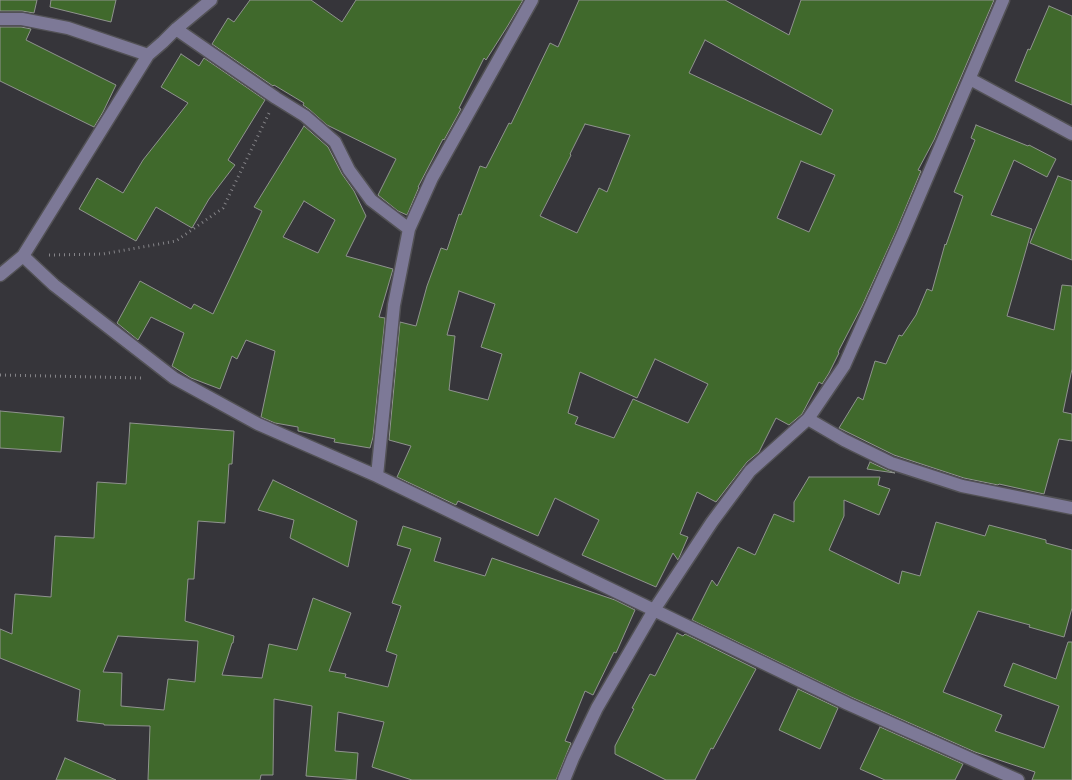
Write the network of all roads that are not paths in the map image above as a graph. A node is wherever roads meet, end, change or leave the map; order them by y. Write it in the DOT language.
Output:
graph roads {
  1 [pos="211,0"];
  2 [pos="532,0"];
  3 [pos="1003,0"];
  4 [pos="0,20"];
  5 [pos="176,29"];
  6 [pos="148,55"];
  7 [pos="970,79"];
  8 [pos="1072,134"];
  9 [pos="409,229"];
  10 [pos="23,256"];
  11 [pos="0,275"];
  12 [pos="808,418"];
  13 [pos="377,476"];
  14 [pos="1072,508"];
  15 [pos="654,610"];
  16 [pos="564,780"];
  17 [pos="1018,780"];
  1 -- 5 [label="street"];
  2 -- 9 [label="street"];
  3 -- 7 [label="street"];
  4 -- 6 [label="street"];
  5 -- 6 [label="street"];
  5 -- 9 [label="street"];
  6 -- 10 [label="street"];
  7 -- 8 [label="street"];
  7 -- 12 [label="street"];
  9 -- 13 [label="street"];
  10 -- 11 [label="street"];
  10 -- 13 [label="street"];
  12 -- 14 [label="street"];
  12 -- 15 [label="street"];
  13 -- 15 [label="street"];
  15 -- 16 [label="street"];
  15 -- 17 [label="street"];
}
